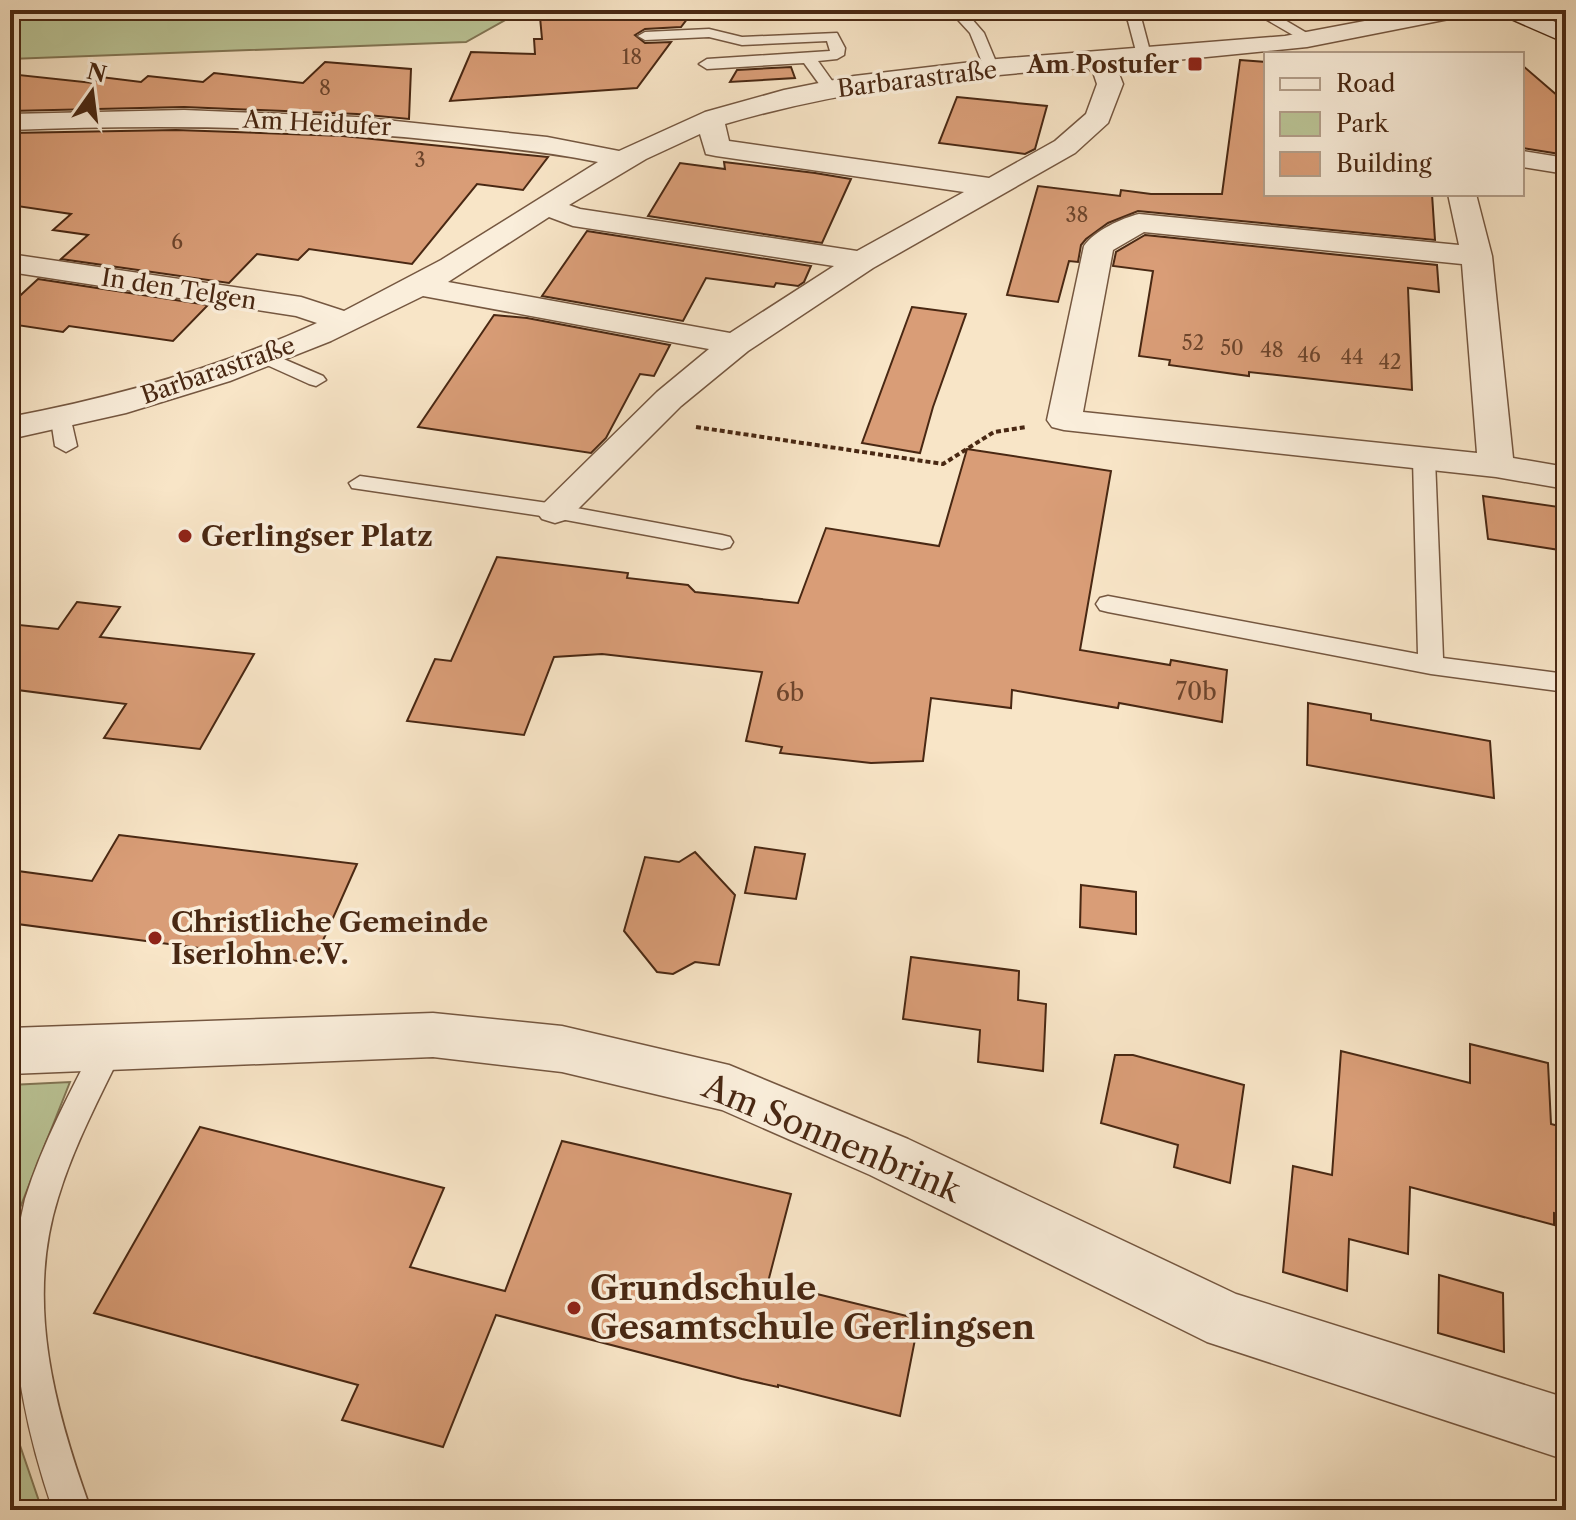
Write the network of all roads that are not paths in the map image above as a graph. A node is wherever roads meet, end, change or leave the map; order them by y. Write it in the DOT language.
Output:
graph roads {
  1 [pos="956,10"];
  2 [pos="1127,10"];
  3 [pos="1257,10"];
  4 [pos="1459,10"];
  5 [pos="1511,10"];
  6 [pos="645,36"];
  7 [pos="1566,36"];
  8 [pos="1319,38"];
  9 [pos="1346,52"];
  10 [pos="1144,55"];
  11 [pos="808,58"];
  12 [pos="1092,59"];
  13 [pos="707,64"];
  14 [pos="991,69"];
  15 [pos="830,89"];
  16 [pos="711,120"];
  17 [pos="10,122"];
  18 [pos="1524,159"];
  19 [pos="622,160"];
  20 [pos="1566,166"];
  21 [pos="993,187"];
  22 [pos="1462,196"];
  23 [pos="547,206"];
  24 [pos="1477,256"];
  25 [pos="862,261"];
  26 [pos="10,263"];
  27 [pos="417,286"];
  28 [pos="346,322"];
  29 [pos="736,344"];
  30 [pos="265,357"];
  31 [pos="316,380"];
  32 [pos="10,428"];
  33 [pos="1424,459"];
  34 [pos="1496,466"];
  35 [pos="1566,478"];
  36 [pos="360,483"];
  37 [pos="555,511"];
  38 [pos="722,542"];
  39 [pos="1108,604"];
  40 [pos="1431,665"];
  41 [pos="1566,683"];
  42 [pos="109,1047"];
  43 [pos="10,1051"];
  44 [pos="1566,1429"];
  45 [pos="72,1510"];
  1 -- 14 [label="lane"];
  2 -- 10 [label="lane"];
  3 -- 8 [label="lane"];
  4 -- 8 [label="street, Barbarastraße"];
  5 -- 7 [label="street"];
  6 -- 11 [label="lane"];
  8 -- 9 [label="street"];
  8 -- 10 [label="street, Barbarastraße"];
  10 -- 12 [label="street, Barbarastraße"];
  11 -- 13 [label="lane"];
  11 -- 15 [label="lane"];
  12 -- 14 [label="street, Barbarastraße"];
  12 -- 21 [label="street"];
  14 -- 15 [label="street, Barbarastraße"];
  15 -- 16 [label="street, Barbarastraße"];
  16 -- 19 [label="street, Barbarastraße"];
  16 -- 21 [label="street"];
  17 -- 19 [label="street, Am Heidufer"];
  18 -- 20 [label="street"];
  19 -- 23 [label="street, Barbarastraße"];
  21 -- 25 [label="street"];
  22 -- 24 [label="street"];
  23 -- 25 [label="street"];
  23 -- 27 [label="street, Barbarastraße"];
  24 -- 33 [label="street"];
  24 -- 34 [label="street"];
  25 -- 29 [label="street"];
  26 -- 28 [label="street, In den Telgen"];
  27 -- 28 [label="street, Barbarastraße"];
  27 -- 29 [label="street"];
  28 -- 30 [label="street, Barbarastraße"];
  29 -- 37 [label="street"];
  30 -- 31 [label="lane"];
  30 -- 32 [label="street, Barbarastraße"];
  33 -- 34 [label="street"];
  33 -- 40 [label="lane"];
  34 -- 35 [label="street"];
  36 -- 37 [label="lane"];
  37 -- 38 [label="lane"];
  39 -- 40 [label="lane"];
  40 -- 41 [label="lane"];
  42 -- 43 [label="street, Am Sonnenbrink"];
  42 -- 44 [label="street, Am Sonnenbrink"];
  42 -- 45 [label="lane"];
}
